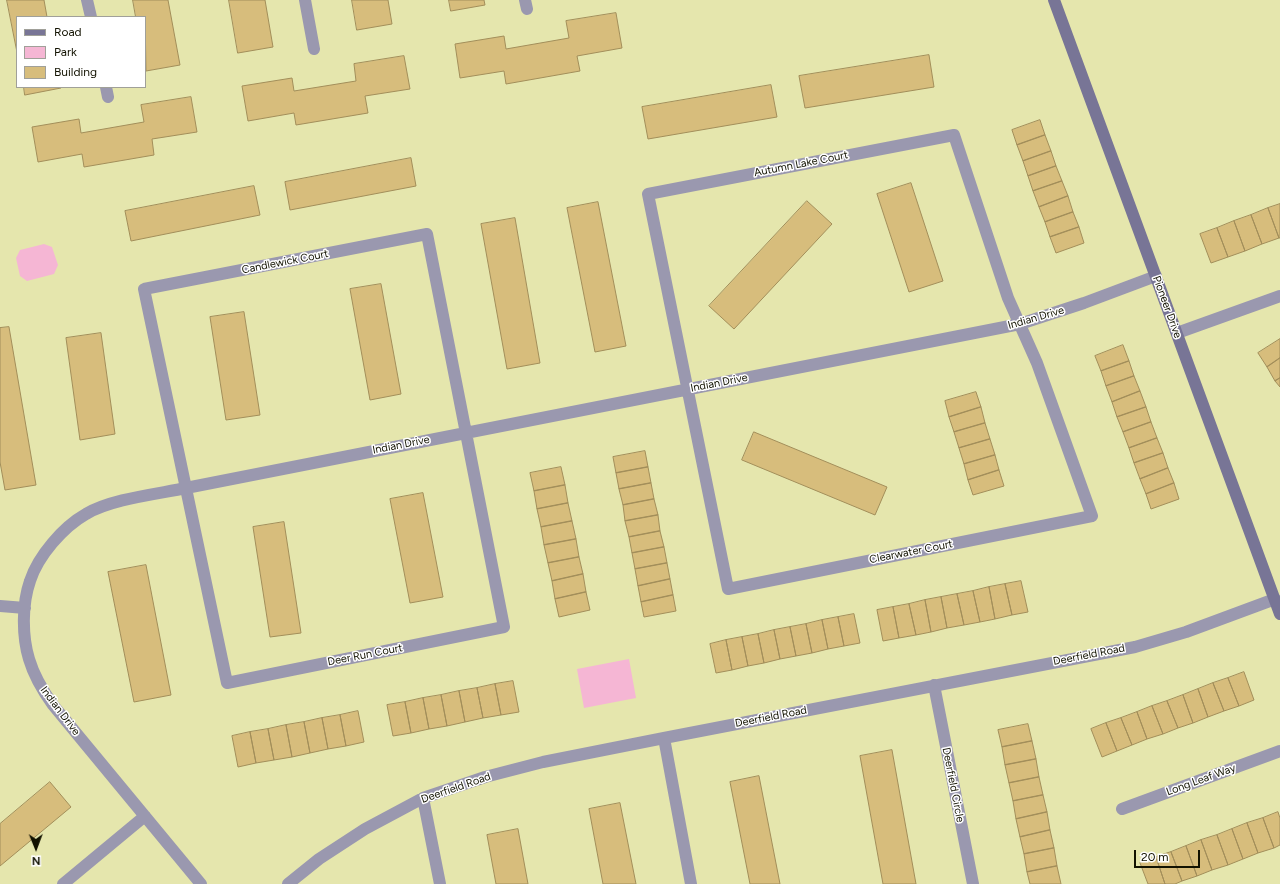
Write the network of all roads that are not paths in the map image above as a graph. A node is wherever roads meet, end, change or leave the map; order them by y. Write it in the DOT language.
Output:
graph roads {
  1 [pos="87,0"];
  2 [pos="305,0"];
  3 [pos="1054,0"];
  4 [pos="91,16"];
  5 [pos="314,49"];
  6 [pos="1156,276"];
  7 [pos="1280,296"];
  8 [pos="1020,324"];
  9 [pos="1177,333"];
  10 [pos="688,389"];
  11 [pos="465,432"];
  12 [pos="186,488"];
  13 [pos="1275,599"];
  14 [pos="0,606"];
  15 [pos="25,608"];
  16 [pos="1280,614"];
  17 [pos="934,685"];
  18 [pos="664,738"];
  19 [pos="1280,751"];
  20 [pos="423,798"];
  21 [pos="1122,809"];
  22 [pos="145,816"];
  23 [pos="63,884"];
  24 [pos="201,884"];
  25 [pos="288,884"];
  26 [pos="440,884"];
  27 [pos="691,884"];
  28 [pos="973,884"];
  1 -- 4 [label="street"];
  2 -- 5 [label="street"];
  3 -- 6 [label="street, Pioneer Drive"];
  6 -- 8 [label="street, Indian Drive"];
  6 -- 9 [label="street, Pioneer Drive"];
  7 -- 9 [label="street"];
  8 -- 10 [label="street, Indian Drive"];
  8 -- 10 [label="street, Autumn Lake Court"];
  8 -- 10 [label="street, Clearwater Court"];
  9 -- 13 [label="street, Pioneer Drive"];
  10 -- 11 [label="street, Indian Drive"];
  11 -- 12 [label="street, Indian Drive"];
  11 -- 12 [label="street, Deer Run Court"];
  11 -- 12 [label="street, Candlewick Court"];
  12 -- 15 [label="street, Indian Drive"];
  13 -- 16 [label="street, Pioneer Drive"];
  13 -- 17 [label="street, Deerfield Road"];
  14 -- 15 [label="street"];
  15 -- 22 [label="street, Indian Drive"];
  17 -- 18 [label="street, Deerfield Road"];
  17 -- 28 [label="street, Deerfield Circle"];
  18 -- 20 [label="street, Deerfield Road"];
  18 -- 27 [label="street"];
  19 -- 21 [label="street, Long Leaf Way"];
  20 -- 25 [label="street, Deerfield Road"];
  20 -- 26 [label="street"];
  22 -- 23 [label="street"];
  22 -- 24 [label="street, Indian Drive"];
}
